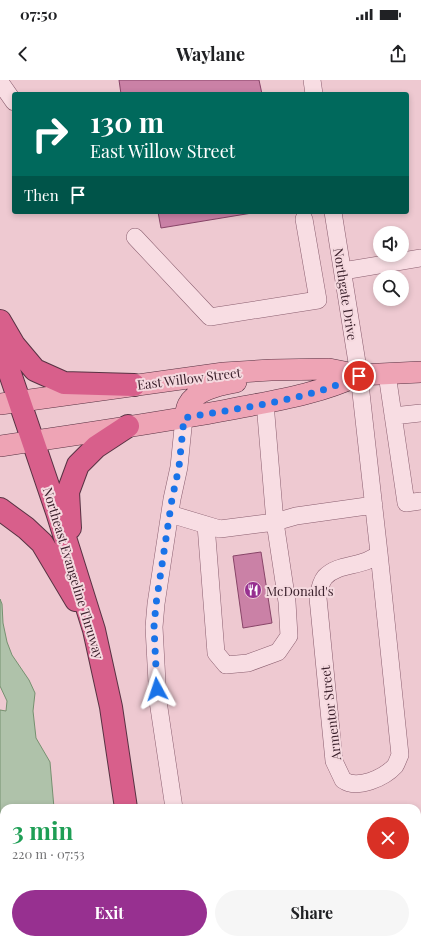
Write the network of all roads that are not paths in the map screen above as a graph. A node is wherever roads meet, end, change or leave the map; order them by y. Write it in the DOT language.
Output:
graph roads {
  1 [pos="312,80"];
  2 [pos="0,82"];
  3 [pos="314,92"];
  4 [pos="12,99"];
  5 [pos="334,214"];
  6 [pos="304,219"];
  7 [pos="136,237"];
  8 [pos="421,258"];
  9 [pos="343,270"];
  10 [pos="0,321"];
  11 [pos="0,344"];
  12 [pos="271,370"];
  13 [pos="421,372"];
  14 [pos="387,374"];
  15 [pos="359,376"];
  16 [pos="134,385"];
  17 [pos="10,402"];
  18 [pos="265,403"];
  19 [pos="421,413"];
  20 [pos="393,416"];
  21 [pos="184,418"];
  22 [pos="128,426"];
  23 [pos="33,441"];
  24 [pos="0,446"];
  25 [pos="403,488"];
  26 [pos="421,490"];
  27 [pos="421,501"];
  28 [pos="374,505"];
  29 [pos="0,509"];
  30 [pos="170,514"];
  31 [pos="275,522"];
  32 [pos="206,525"];
  33 [pos="379,553"];
  34 [pos="72,559"];
  35 [pos="94,630"];
  36 [pos="125,804"];
  37 [pos="173,804"];
  1 -- 3 [label="street"];
  2 -- 4 [label="street"];
  5 -- 9 [label="street, Northgate Drive"];
  6 -- 7 [label="street"];
  8 -- 9 [label="street"];
  9 -- 15 [label="street, Northgate Drive"];
  10 -- 16 [label="highway"];
  11 -- 17 [label="highway, Northeast Evangeline Thruway"];
  12 -- 15 [label="main road, East Willow Street"];
  12 -- 16 [label="main road, East Willow Street"];
  12 -- 21 [label="main road"];
  13 -- 14 [label="main road, East Willow Street"];
  14 -- 15 [label="main road, East Willow Street"];
  14 -- 20 [label="street"];
  15 -- 18 [label="main road, East Willow Street"];
  15 -- 28 [label="street, Armentor Street"];
  16 -- 17 [label="main road, East Willow Street"];
  17 -- 23 [label="highway, Northeast Evangeline Thruway"];
  18 -- 21 [label="main road, East Willow Street"];
  18 -- 31 [label="street"];
  19 -- 20 [label="street"];
  20 -- 25 [label="street"];
  21 -- 22 [label="main road, East Willow Street"];
  21 -- 30 [label="street"];
  22 -- 23 [label="main road, East Willow Street"];
  22 -- 34 [label="highway"];
  23 -- 24 [label="main road, East Willow Street"];
  23 -- 34 [label="highway, Northeast Evangeline Thruway"];
  25 -- 26 [label="street"];
  25 -- 27 [label="street"];
  28 -- 31 [label="street"];
  28 -- 33 [label="street, Armentor Street"];
  29 -- 35 [label="highway"];
  30 -- 32 [label="street"];
  30 -- 37 [label="street"];
  31 -- 32 [label="street"];
  31 -- 32 [label="street"];
  33 -- 33 [label="street, Armentor Street"];
  34 -- 35 [label="highway, Northeast Evangeline Thruway"];
  35 -- 36 [label="highway, Northeast Evangeline Thruway"];
}
